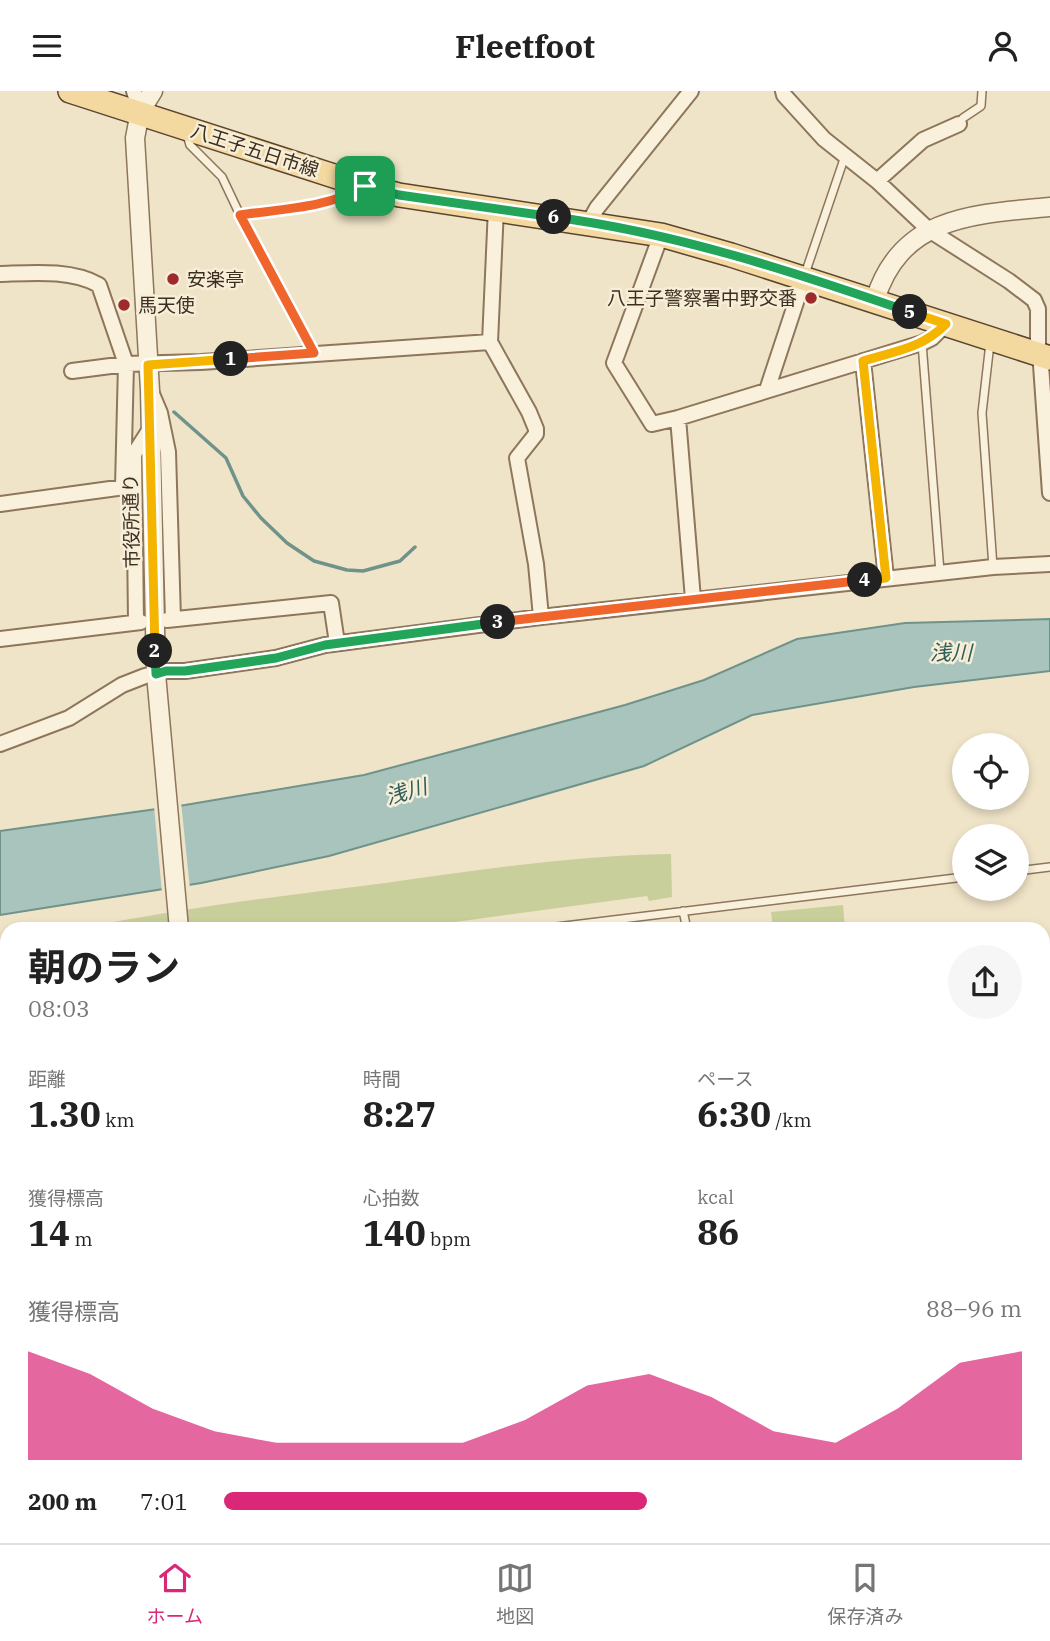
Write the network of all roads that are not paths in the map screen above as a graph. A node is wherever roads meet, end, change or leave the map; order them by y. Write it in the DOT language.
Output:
graph roads {
  1 [pos="70,91"];
  2 [pos="153,91"];
  3 [pos="691,91"];
  4 [pos="783,91"];
  5 [pos="982,91"];
  6 [pos="137,102"];
  7 [pos="959,124"];
  8 [pos="187,127"];
  9 [pos="845,155"];
  10 [pos="877,181"];
  11 [pos="365,186"];
  12 [pos="1050,207"];
  13 [pos="496,208"];
  14 [pos="240,215"];
  15 [pos="589,222"];
  16 [pos="929,230"];
  17 [pos="661,235"];
  18 [pos="0,274"];
  19 [pos="804,278"];
  20 [pos="875,300"];
  21 [pos="946,324"];
  22 [pos="990,339"];
  23 [pos="489,342"];
  24 [pos="922,344"];
  25 [pos="314,353"];
  26 [pos="1044,356"];
  27 [pos="863,361"];
  28 [pos="126,364"];
  29 [pos="148,365"];
  30 [pos="72,371"];
  31 [pos="150,390"];
  32 [pos="767,390"];
  33 [pos="678,418"];
  34 [pos="150,429"];
  35 [pos="128,486"];
  36 [pos="1050,493"];
  37 [pos="0,504"];
  38 [pos="1050,564"];
  39 [pos="993,567"];
  40 [pos="940,572"];
  41 [pos="886,578"];
  42 [pos="693,599"];
  43 [pos="541,617"];
  44 [pos="0,639"];
  45 [pos="337,643"];
  46 [pos="156,677"];
  47 [pos="0,744"];
  48 [pos="1050,867"];
  49 [pos="1029,870"];
  50 [pos="952,878"];
  51 [pos="683,911"];
  52 [pos="178,922"];
  53 [pos="596,922"];
  54 [pos="685,922"];
  1 -- 6 [label="main road, 八王子五日市線"];
  2 -- 6 [label="street"];
  3 -- 15 [label="street"];
  4 -- 9 [label="street"];
  5 -- 7 [label="lane"];
  6 -- 8 [label="main road, 八王子五日市線"];
  6 -- 29 [label="street, 市役所通り"];
  7 -- 10 [label="street"];
  8 -- 11 [label="main road, 八王子五日市線"];
  8 -- 14 [label="lane"];
  9 -- 10 [label="street"];
  9 -- 19 [label="lane"];
  10 -- 16 [label="street"];
  11 -- 13 [label="main road, 八王子五日市線"];
  11 -- 14 [label="lane"];
  12 -- 16 [label="street"];
  13 -- 15 [label="main road, 八王子五日市線"];
  13 -- 23 [label="street"];
  14 -- 25 [label="lane"];
  15 -- 17 [label="main road, 八王子五日市線"];
  16 -- 20 [label="street"];
  16 -- 26 [label="street"];
  17 -- 19 [label="main road, 八王子五日市線"];
  17 -- 33 [label="street"];
  18 -- 28 [label="street"];
  19 -- 20 [label="main road, 八王子五日市線"];
  19 -- 32 [label="street"];
  20 -- 21 [label="main road, 八王子五日市線"];
  21 -- 22 [label="main road, 八王子五日市線"];
  21 -- 24 [label="street"];
  22 -- 26 [label="main road, 八王子五日市線"];
  22 -- 39 [label="lane"];
  23 -- 25 [label="street"];
  23 -- 43 [label="street"];
  24 -- 27 [label="street"];
  24 -- 40 [label="lane"];
  25 -- 29 [label="street"];
  26 -- 36 [label="street"];
  27 -- 32 [label="street"];
  27 -- 41 [label="street"];
  28 -- 29 [label="street"];
  28 -- 30 [label="street"];
  28 -- 35 [label="street"];
  29 -- 31 [label="street, 市役所通り"];
  31 -- 34 [label="street, 市役所通り"];
  31 -- 45 [label="street"];
  32 -- 33 [label="street"];
  33 -- 42 [label="street"];
  34 -- 35 [label="street"];
  34 -- 46 [label="street, 市役所通り"];
  35 -- 37 [label="street"];
  35 -- 44 [label="street"];
  38 -- 39 [label="street"];
  39 -- 40 [label="street"];
  40 -- 41 [label="street"];
  41 -- 42 [label="street"];
  42 -- 43 [label="street"];
  43 -- 45 [label="street"];
  45 -- 46 [label="street"];
  46 -- 47 [label="street"];
  46 -- 52 [label="street, 市役所通り"];
  48 -- 49 [label="lane"];
  50 -- 51 [label="lane"];
  51 -- 53 [label="lane"];
  51 -- 54 [label="lane"];
}
